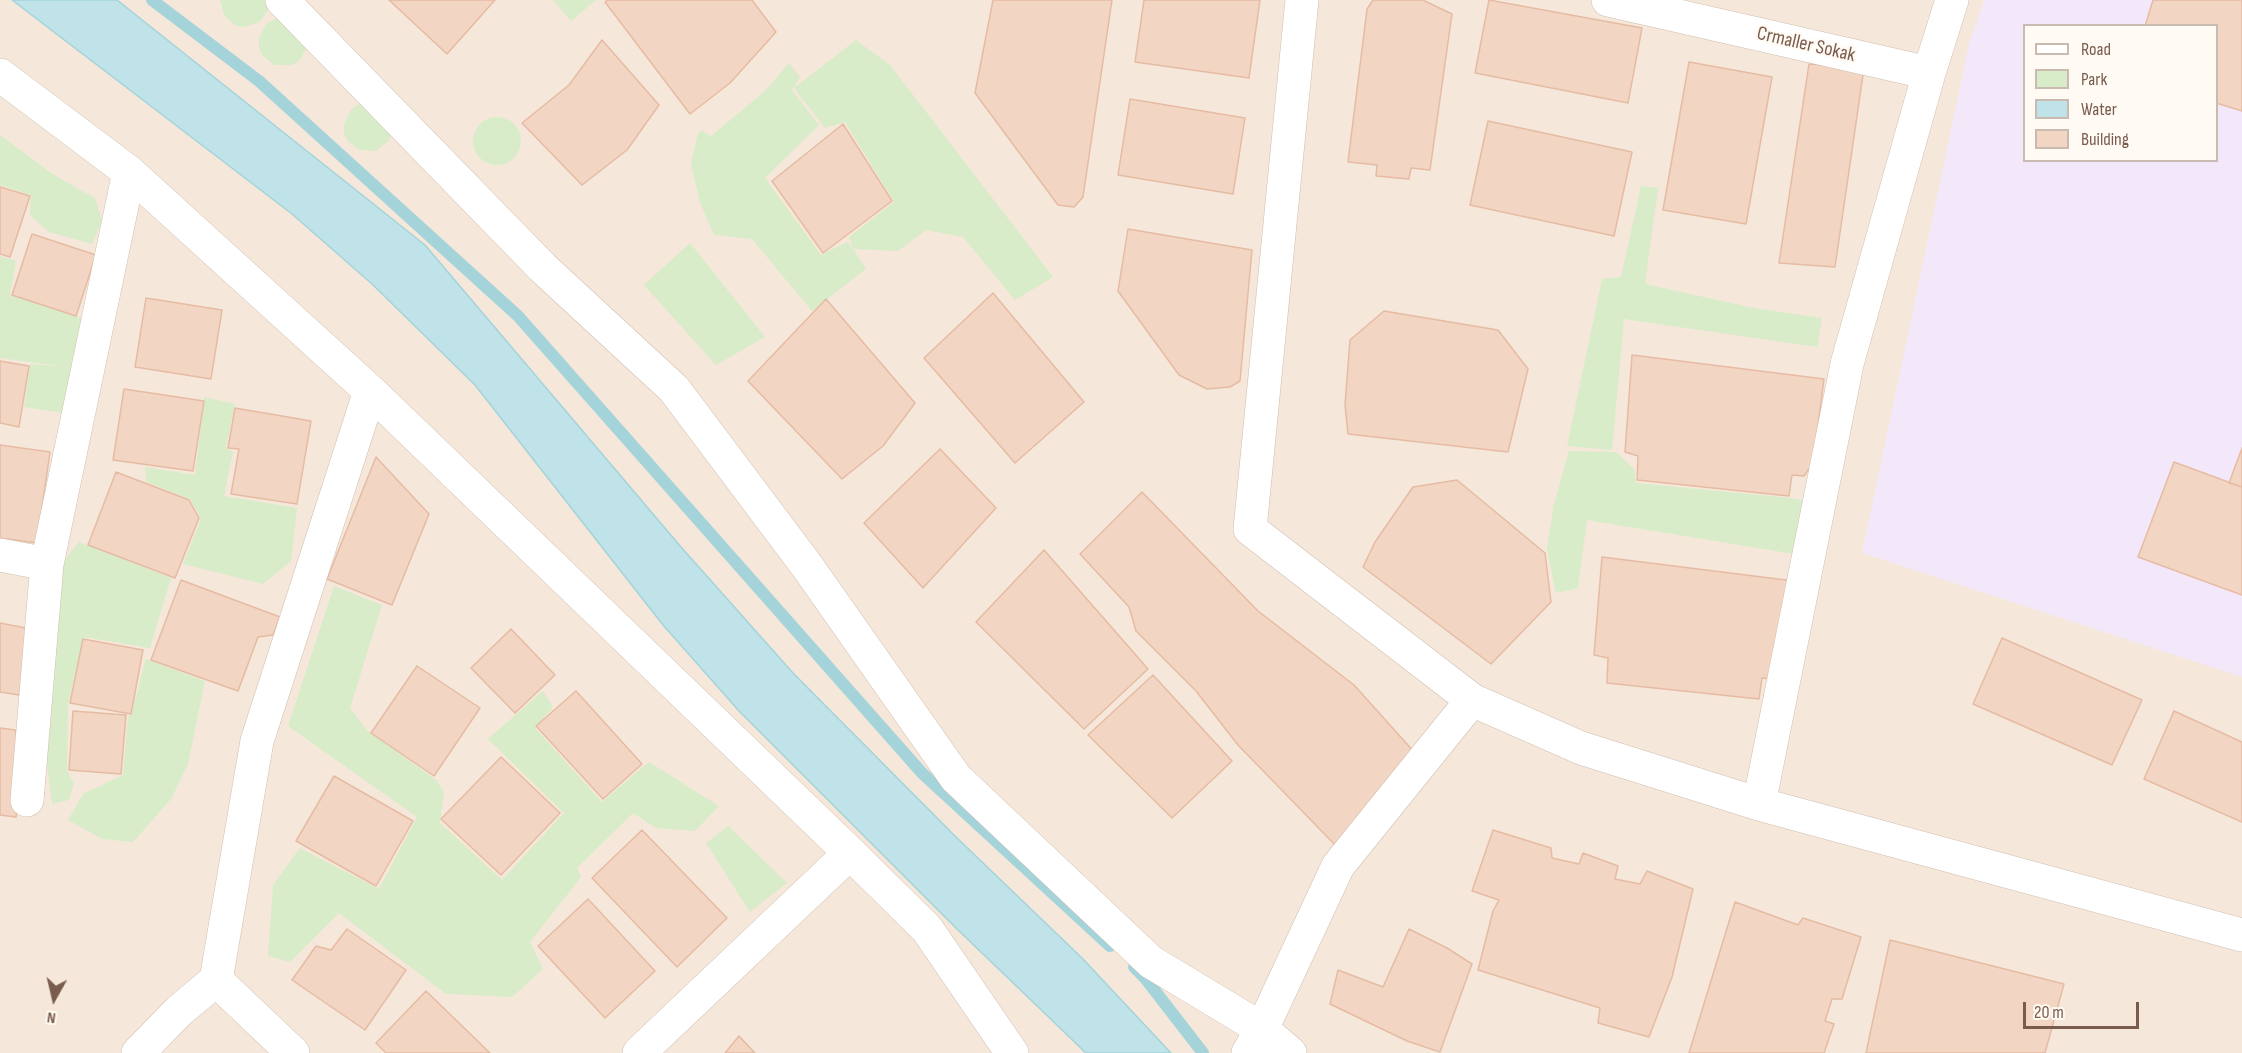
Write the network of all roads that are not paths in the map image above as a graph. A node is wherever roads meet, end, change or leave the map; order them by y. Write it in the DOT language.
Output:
graph roads {
  1 [pos="282,0"];
  2 [pos="1302,0"];
  3 [pos="1608,0"];
  4 [pos="1952,0"];
  5 [pos="1929,73"];
  6 [pos="0,75"];
  7 [pos="129,172"];
  8 [pos="370,391"];
  9 [pos="0,555"];
  10 [pos="46,564"];
  11 [pos="1472,700"];
  12 [pos="27,800"];
  13 [pos="1759,804"];
  14 [pos="850,854"];
  15 [pos="2242,935"];
  16 [pos="216,980"];
  17 [pos="1255,1041"];
  18 [pos="138,1053"];
  19 [pos="292,1053"];
  20 [pos="639,1053"];
  21 [pos="1012,1053"];
  22 [pos="1290,1053"];
  1 -- 17 [label="street"];
  2 -- 11 [label="street"];
  3 -- 5 [label="street, Crmaller Sokak"];
  4 -- 5 [label="street"];
  5 -- 13 [label="street"];
  6 -- 7 [label="street"];
  7 -- 8 [label="street"];
  7 -- 10 [label="street"];
  8 -- 14 [label="street"];
  8 -- 16 [label="street"];
  9 -- 10 [label="street"];
  10 -- 12 [label="street"];
  11 -- 13 [label="street"];
  11 -- 17 [label="street"];
  13 -- 15 [label="street"];
  14 -- 20 [label="street"];
  14 -- 21 [label="street"];
  16 -- 18 [label="street"];
  16 -- 19 [label="street"];
  17 -- 22 [label="street"];
}
